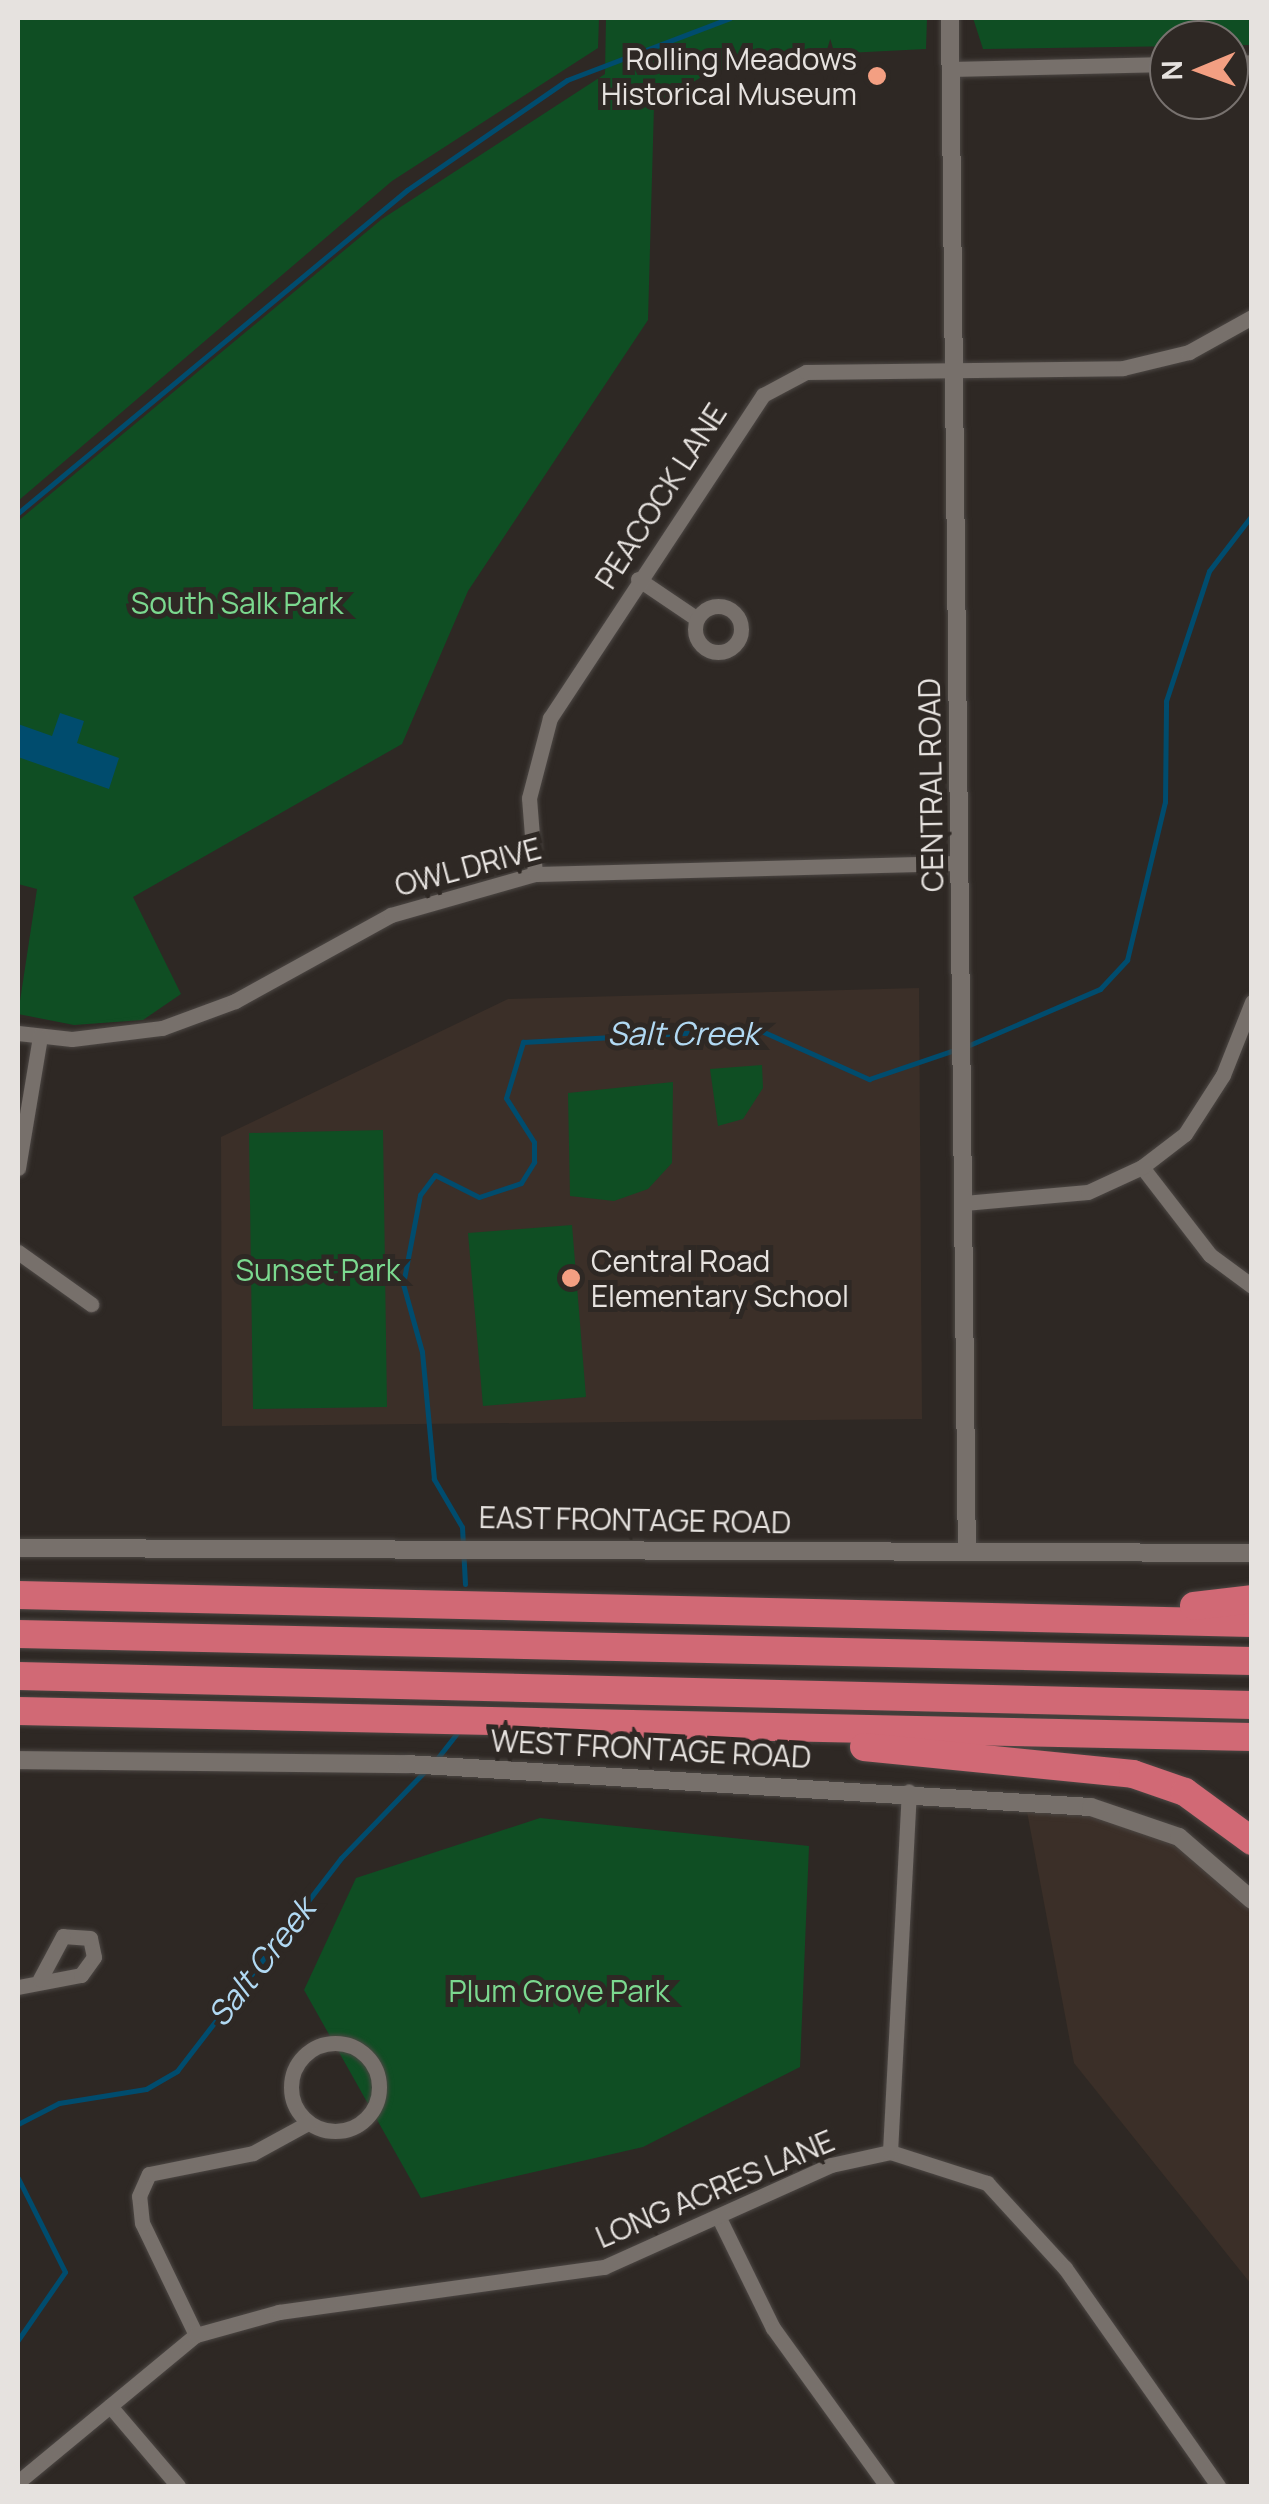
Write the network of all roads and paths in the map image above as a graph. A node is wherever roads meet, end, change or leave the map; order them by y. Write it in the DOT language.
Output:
graph roads {
  1 [pos="950,18"];
  2 [pos="1149,64"];
  3 [pos="950,69"];
  4 [pos="1252,317"];
  5 [pos="954,370"];
  6 [pos="638,579"];
  7 [pos="697,619"];
  8 [pos="960,863"];
  9 [pos="535,874"];
  10 [pos="1250,1014"];
  11 [pos="18,1032"];
  12 [pos="40,1037"];
  13 [pos="1142,1166"];
  14 [pos="18,1168"];
  15 [pos="964,1203"];
  16 [pos="18,1252"];
  17 [pos="1252,1286"];
  18 [pos="91,1304"];
  19 [pos="18,1548"];
  20 [pos="967,1552"];
  21 [pos="1252,1553"];
  22 [pos="18,1594"];
  23 [pos="1252,1599"];
  24 [pos="986,1616"];
  25 [pos="1252,1623"];
  26 [pos="18,1634"];
  27 [pos="1252,1661"];
  28 [pos="18,1676"];
  29 [pos="1252,1705"];
  30 [pos="18,1711"];
  31 [pos="639,1726"];
  32 [pos="1252,1737"];
  33 [pos="18,1760"];
  34 [pos="909,1791"];
  35 [pos="1252,1841"];
  36 [pos="1252,1900"];
  37 [pos="40,1979"];
  38 [pos="18,1987"];
  39 [pos="308,2123"];
  40 [pos="890,2152"];
  41 [pos="720,2220"];
  42 [pos="196,2335"];
  43 [pos="110,2406"];
  44 [pos="18,2482"];
  45 [pos="178,2486"];
  46 [pos="887,2486"];
  47 [pos="1218,2486"];
  1 -- 3 [label="street, CENTRAL ROAD"];
  2 -- 3 [label="street"];
  3 -- 5 [label="street, CENTRAL ROAD"];
  4 -- 5 [label="street, PEACOCK LANE"];
  5 -- 6 [label="street, PEACOCK LANE"];
  5 -- 8 [label="street, CENTRAL ROAD"];
  6 -- 7 [label="street"];
  6 -- 9 [label="street, PEACOCK LANE"];
  8 -- 9 [label="street, OWL DRIVE"];
  8 -- 15 [label="street, CENTRAL ROAD"];
  9 -- 12 [label="street, OWL DRIVE"];
  10 -- 13 [label="street"];
  11 -- 12 [label="street, OWL DRIVE"];
  12 -- 14 [label="street"];
  13 -- 15 [label="street"];
  13 -- 17 [label="street"];
  15 -- 20 [label="street, CENTRAL ROAD"];
  16 -- 18 [label="street"];
  19 -- 20 [label="street, EAST FRONTAGE ROAD"];
  20 -- 21 [label="street, EAST FRONTAGE ROAD"];
  22 -- 24 [label="highway"];
  23 -- 24 [label="highway"];
  24 -- 25 [label="highway"];
  26 -- 27 [label="highway"];
  28 -- 29 [label="highway"];
  30 -- 31 [label="highway"];
  31 -- 32 [label="highway"];
  31 -- 35 [label="highway"];
  33 -- 34 [label="street, WEST FRONTAGE ROAD"];
  34 -- 36 [label="street, WEST FRONTAGE ROAD"];
  34 -- 40 [label="street"];
  37 -- 38 [label="street"];
  39 -- 39 [label="street"];
  39 -- 42 [label="street"];
  40 -- 41 [label="street, LONG ACRES LANE"];
  40 -- 47 [label="street"];
  41 -- 42 [label="street, LONG ACRES LANE"];
  41 -- 46 [label="street"];
  42 -- 43 [label="street, LONG ACRES LANE"];
  43 -- 44 [label="street, LONG ACRES LANE"];
  43 -- 45 [label="street"];
}
